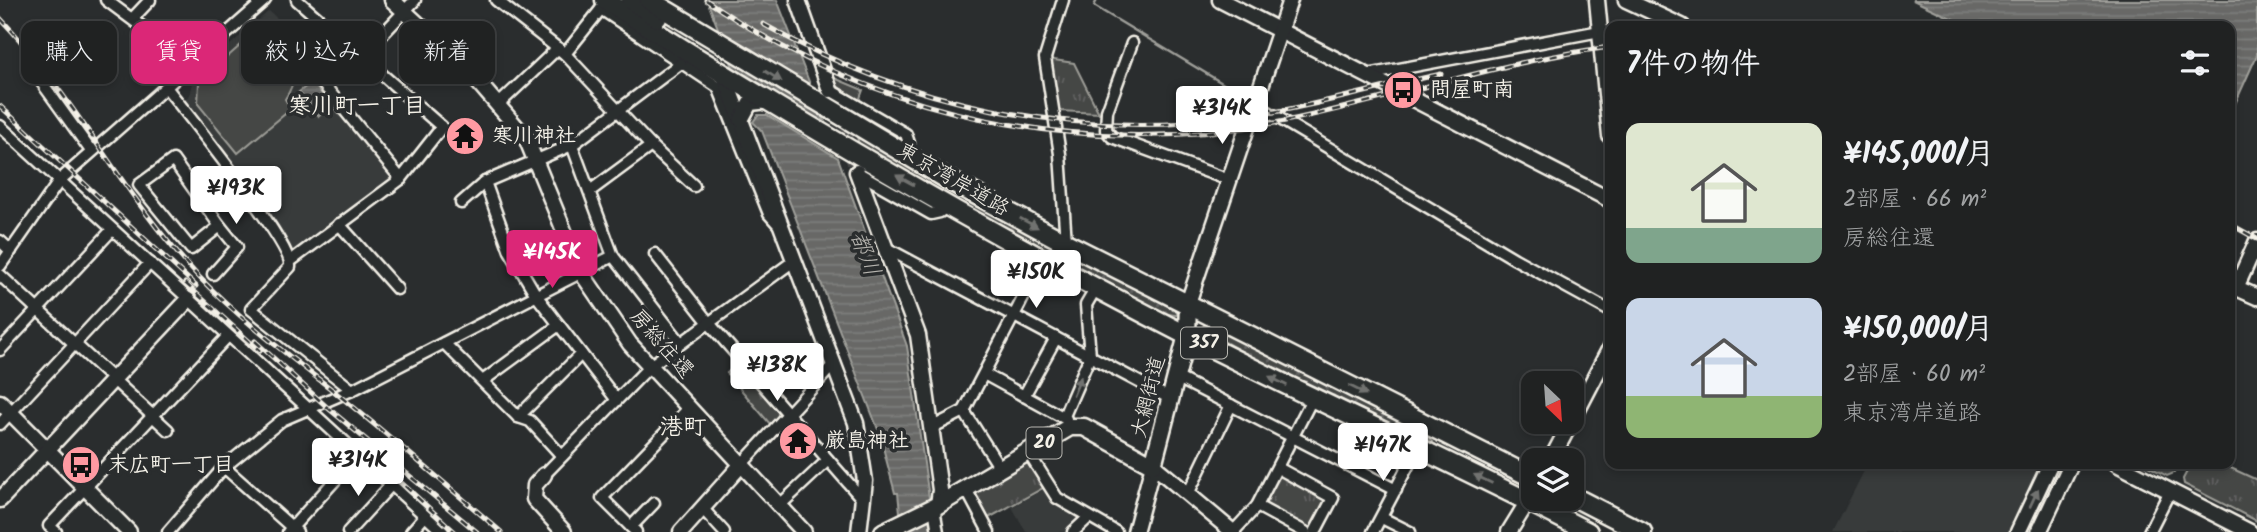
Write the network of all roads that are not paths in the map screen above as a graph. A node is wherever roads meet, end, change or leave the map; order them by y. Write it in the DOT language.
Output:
graph roads {
  1 [pos="107,0"];
  2 [pos="150,0"];
  3 [pos="265,0"];
  4 [pos="297,0"];
  5 [pos="391,0"];
  6 [pos="415,0"];
  7 [pos="496,0"];
  8 [pos="631,0"];
  9 [pos="649,0"];
  10 [pos="798,0"];
  11 [pos="1063,0"];
  12 [pos="1220,0"];
  13 [pos="1290,0"];
  14 [pos="1597,0"];
  15 [pos="1626,0"];
  16 [pos="605,3"];
  17 [pos="405,11"];
  18 [pos="133,18"];
  19 [pos="136,21"];
  20 [pos="321,21"];
  21 [pos="1671,21"];
  22 [pos="1280,30"];
  23 [pos="1600,31"];
  24 [pos="385,32"];
  25 [pos="227,33"];
  26 [pos="1132,43"];
  27 [pos="561,51"];
  28 [pos="681,63"];
  29 [pos="1367,75"];
  30 [pos="385,76"];
  31 [pos="730,77"];
  32 [pos="43,84"];
  33 [pos="169,84"];
  34 [pos="323,84"];
  35 [pos="1605,84"];
  36 [pos="166,87"];
  37 [pos="825,98"];
  38 [pos="769,101"];
  39 [pos="499,104"];
  40 [pos="1255,104"];
  41 [pos="618,110"];
  42 [pos="741,120"];
  43 [pos="0,126"];
  44 [pos="572,145"];
  45 [pos="651,146"];
  46 [pos="91,151"];
  47 [pos="537,159"];
  48 [pos="228,171"];
  49 [pos="857,172"];
  50 [pos="401,179"];
  51 [pos="60,180"];
  52 [pos="1229,180"];
  53 [pos="485,182"];
  54 [pos="694,186"];
  55 [pos="590,191"];
  56 [pos="199,194"];
  57 [pos="1605,197"];
  58 [pos="461,203"];
  59 [pos="948,204"];
  60 [pos="339,224"];
  61 [pos="220,226"];
  62 [pos="112,230"];
  63 [pos="785,232"];
  64 [pos="0,241"];
  65 [pos="2257,241"];
  66 [pos="1066,243"];
  67 [pos="886,248"];
  68 [pos="10,251"];
  69 [pos="654,254"];
  70 [pos="613,256"];
  71 [pos="1044,258"];
  72 [pos="292,260"];
  73 [pos="795,260"];
  74 [pos="150,263"];
  75 [pos="0,266"];
  76 [pos="581,272"];
  77 [pos="213,274"];
  78 [pos="0,275"];
  79 [pos="2235,282"];
  80 [pos="2235,287"];
  81 [pos="1096,288"];
  82 [pos="397,289"];
  83 [pos="536,295"];
  84 [pos="2257,297"];
  85 [pos="188,300"];
  86 [pos="1188,303"];
  87 [pos="1605,308"];
  88 [pos="39,309"];
  89 [pos="1015,316"];
  90 [pos="709,323"];
  91 [pos="559,325"];
  92 [pos="1187,335"];
  93 [pos="228,336"];
  94 [pos="1056,338"];
  95 [pos="681,343"];
  96 [pos="76,344"];
  97 [pos="444,344"];
  98 [pos="0,350"];
  99 [pos="581,354"];
  100 [pos="1090,356"];
  101 [pos="1605,357"];
  102 [pos="835,363"];
  103 [pos="650,366"];
  104 [pos="984,374"];
  105 [pos="1176,377"];
  106 [pos="114,379"];
  107 [pos="484,380"];
  108 [pos="352,390"];
  109 [pos="1024,396"];
  110 [pos="1584,397"];
  111 [pos="616,399"];
  112 [pos="1171,399"];
  113 [pos="1312,399"];
  114 [pos="0,402"];
  115 [pos="1231,405"];
  116 [pos="689,408"];
  117 [pos="307,410"];
  118 [pos="964,411"];
  119 [pos="11,412"];
  120 [pos="788,414"];
  121 [pos="152,415"];
  122 [pos="518,417"];
  123 [pos="1067,422"];
  124 [pos="0,424"];
  125 [pos="931,428"];
  126 [pos="168,430"];
  127 [pos="1295,438"];
  128 [pos="1418,447"];
  129 [pos="47,450"];
  130 [pos="1028,452"];
  131 [pos="358,454"];
  132 [pos="562,456"];
  133 [pos="828,460"];
  134 [pos="742,464"];
  135 [pos="1153,465"];
  136 [pos="224,467"];
  137 [pos="1000,468"];
  138 [pos="1278,468"];
  139 [pos="2048,469"];
  140 [pos="2069,469"];
  141 [pos="2127,469"];
  142 [pos="1521,472"];
  143 [pos="544,475"];
  144 [pos="391,485"];
  145 [pos="85,487"];
  146 [pos="966,489"];
  147 [pos="1396,490"];
  148 [pos="2170,491"];
  149 [pos="1521,492"];
  150 [pos="1188,494"];
  151 [pos="0,500"];
  152 [pos="864,501"];
  153 [pos="1584,502"];
  154 [pos="654,503"];
  155 [pos="780,505"];
  156 [pos="938,505"];
  157 [pos="1257,506"];
  158 [pos="702,508"];
  159 [pos="1521,511"];
  160 [pos="1554,511"];
  161 [pos="425,516"];
  162 [pos="1089,517"];
  163 [pos="1382,518"];
  164 [pos="633,529"];
  165 [pos="292,530"];
  166 [pos="892,530"];
  167 [pos="56,532"];
  168 [pos="129,532"];
  169 [pos="168,532"];
  170 [pos="348,532"];
  171 [pos="411,532"];
  172 [pos="443,532"];
  173 [pos="564,532"];
  174 [pos="681,532"];
  175 [pos="724,532"];
  176 [pos="804,532"];
  177 [pos="859,532"];
  178 [pos="938,532"];
  179 [pos="989,532"];
  180 [pos="1073,532"];
  181 [pos="1116,532"];
  182 [pos="1135,532"];
  183 [pos="1233,532"];
  184 [pos="1305,532"];
  185 [pos="1315,532"];
  186 [pos="1373,532"];
  187 [pos="1410,532"];
  188 [pos="1509,532"];
  189 [pos="1588,532"];
  190 [pos="1642,532"];
  191 [pos="2018,532"];
  192 [pos="2039,532"];
  193 [pos="2149,532"];
  194 [pos="2250,532"];
  1 -- 18 [label="street"];
  2 -- 18 [label="street"];
  3 -- 25 [label="street"];
  4 -- 20 [label="street"];
  5 -- 17 [label="street, 房総往還"];
  6 -- 17 [label="street"];
  7 -- 27 [label="street"];
  8 -- 31 [label="highway"];
  9 -- 37 [label="highway, 東京湾岸道路 / 357, one-way"];
  10 -- 37 [label="street"];
  11 -- 66 [label="street"];
  12 -- 22 [label="street"];
  13 -- 22 [label="street"];
  14 -- 23 [label="street"];
  15 -- 21 [label="street"];
  16 -- 27 [label="street"];
  16 -- 28 [label="street"];
  16 -- 31 [label="highway, 東京湾岸道路 / 357"];
  17 -- 24 [label="street"];
  17 -- 39 [label="street, 房総往還"];
  18 -- 19 [label="street"];
  22 -- 29 [label="street"];
  22 -- 40 [label="street"];
  23 -- 29 [label="street"];
  23 -- 35 [label="street"];
  26 -- 52 [label="street"];
  27 -- 39 [label="street"];
  27 -- 41 [label="street"];
  28 -- 41 [label="street"];
  28 -- 63 [label="street"];
  29 -- 57 [label="street"];
  30 -- 50 [label="street"];
  31 -- 38 [label="highway, 東京湾岸道路 / 357"];
  31 -- 42 [label="street"];
  32 -- 46 [label="street"];
  33 -- 36 [label="street"];
  34 -- 50 [label="street"];
  36 -- 46 [label="street"];
  36 -- 48 [label="street"];
  37 -- 66 [label="highway, 東京湾岸道路 / 357, one-way"];
  38 -- 42 [label="street"];
  59 -- 38 [label="highway, 東京湾岸道路 / 357, one-way"];
  39 -- 47 [label="street, 房総往還"];
  40 -- 52 [label="street"];
  40 -- 87 [label="street"];
  41 -- 44 [label="street"];
  41 -- 45 [label="street"];
  42 -- 63 [label="street"];
  43 -- 51 [label="street"];
  44 -- 47 [label="street"];
  44 -- 55 [label="street"];
  45 -- 54 [label="street"];
  45 -- 55 [label="street"];
  46 -- 51 [label="street"];
  47 -- 53 [label="street"];
  47 -- 76 [label="street, 房総往還"];
  48 -- 56 [label="street"];
  48 -- 72 [label="street"];
  49 -- 59 [label="street"];
  49 -- 67 [label="street"];
  50 -- 60 [label="street"];
  51 -- 62 [label="street"];
  51 -- 68 [label="street"];
  52 -- 86 [label="street"];
  53 -- 58 [label="street"];
  53 -- 83 [label="street"];
  55 -- 70 [label="street"];
  56 -- 61 [label="street"];
  56 -- 61 [label="street"];
  59 -- 71 [label="highway, 東京湾岸道路 / 357"];
  60 -- 72 [label="street"];
  60 -- 82 [label="street"];
  61 -- 77 [label="street"];
  62 -- 74 [label="street"];
  62 -- 88 [label="street"];
  63 -- 73 [label="street"];
  64 -- 68 [label="street"];
  65 -- 79 [label="street"];
  66 -- 86 [label="highway, 東京湾岸道路 / 357"];
  67 -- 89 [label="street"];
  67 -- 125 [label="street"];
  68 -- 75 [label="street"];
  69 -- 90 [label="street"];
  70 -- 76 [label="street"];
  70 -- 95 [label="street"];
  71 -- 81 [label="highway, 東京湾岸道路 / 357"];
  71 -- 89 [label="street"];
  72 -- 108 [label="street"];
  73 -- 90 [label="street"];
  73 -- 102 [label="street"];
  74 -- 85 [label="street"];
  74 -- 96 [label="street"];
  76 -- 83 [label="street"];
  76 -- 103 [label="street, 房総往還"];
  78 -- 88 [label="street"];
  80 -- 84 [label="street"];
  81 -- 92 [label="highway, 東京湾岸道路 / 357"];
  81 -- 100 [label="street"];
  83 -- 91 [label="street"];
  83 -- 97 [label="street"];
  85 -- 93 [label="street"];
  85 -- 106 [label="street"];
  86 -- 92 [label="main road, 大網街道"];
  86 -- 142 [label="highway, 東京湾岸道路 / 357, one-way"];
  88 -- 96 [label="street"];
  88 -- 98 [label="street"];
  89 -- 94 [label="street"];
  89 -- 104 [label="street"];
  90 -- 95 [label="street"];
  90 -- 120 [label="street"];
  91 -- 99 [label="street"];
  91 -- 107 [label="street"];
  92 -- 105 [label="main road, 大網街道"];
  113 -- 92 [label="highway, 東京湾岸道路 / 357, one-way"];
  93 -- 117 [label="street"];
  93 -- 121 [label="street"];
  94 -- 100 [label="street"];
  94 -- 109 [label="street"];
  95 -- 103 [label="street"];
  96 -- 106 [label="street"];
  96 -- 119 [label="street"];
  97 -- 107 [label="street"];
  97 -- 108 [label="street"];
  99 -- 111 [label="street"];
  99 -- 122 [label="street"];
  100 -- 112 [label="street"];
  123 -- 100 [label="street, one-way"];
  101 -- 110 [label="street"];
  102 -- 120 [label="street"];
  102 -- 152 [label="street"];
  103 -- 111 [label="street"];
  103 -- 116 [label="street, 房総往還"];
  104 -- 109 [label="street"];
  104 -- 118 [label="street"];
  105 -- 112 [label="main road, 大網街道"];
  105 -- 115 [label="street"];
  106 -- 121 [label="street"];
  106 -- 129 [label="street"];
  107 -- 122 [label="street"];
  108 -- 117 [label="street"];
  109 -- 123 [label="street"];
  111 -- 132 [label="street"];
  112 -- 135 [label="main road, 大網街道"];
  113 -- 127 [label="street"];
  113 -- 128 [label="highway, 東京湾岸道路 / 357"];
  114 -- 119 [label="street"];
  115 -- 127 [label="street"];
  115 -- 150 [label="street"];
  116 -- 134 [label="street, 房総往還"];
  116 -- 164 [label="street"];
  117 -- 131 [label="street"];
  117 -- 136 [label="street"];
  118 -- 125 [label="street"];
  118 -- 137 [label="street"];
  119 -- 124 [label="street"];
  119 -- 129 [label="street"];
  120 -- 133 [label="street"];
  120 -- 134 [label="street"];
  121 -- 126 [label="street"];
  121 -- 145 [label="street"];
  122 -- 132 [label="street"];
  123 -- 130 [label="main road, 20"];
  123 -- 135 [label="main road, 大網街道 / 20"];
  125 -- 156 [label="street"];
  127 -- 138 [label="street"];
  127 -- 147 [label="street"];
  128 -- 147 [label="street"];
  149 -- 128 [label="highway, 東京湾岸道路 / 357, one-way"];
  129 -- 145 [label="street"];
  129 -- 151 [label="street"];
  130 -- 137 [label="main road, 20"];
  130 -- 162 [label="street"];
  131 -- 144 [label="street"];
  131 -- 165 [label="street"];
  132 -- 143 [label="street"];
  133 -- 152 [label="street"];
  133 -- 155 [label="street"];
  134 -- 155 [label="street, 房総往還"];
  134 -- 158 [label="street"];
  135 -- 150 [label="street"];
  135 -- 182 [label="street"];
  136 -- 165 [label="street"];
  136 -- 169 [label="street"];
  137 -- 146 [label="main road, 20"];
  138 -- 157 [label="street"];
  138 -- 185 [label="street"];
  191 -- 139 [label="street, one-way"];
  140 -- 192 [label="street"];
  141 -- 148 [label="street"];
  143 -- 173 [label="street"];
  144 -- 161 [label="street"];
  144 -- 170 [label="street"];
  145 -- 167 [label="street"];
  145 -- 168 [label="street"];
  146 -- 156 [label="main road, 20"];
  146 -- 179 [label="street"];
  147 -- 163 [label="street"];
  148 -- 193 [label="street"];
  148 -- 194 [label="street"];
  150 -- 183 [label="street"];
  152 -- 177 [label="street"];
  153 -- 190 [label="highway"];
  154 -- 164 [label="street"];
  155 -- 176 [label="street, 房総往還"];
  156 -- 166 [label="main road, 20"];
  156 -- 178 [label="street"];
  157 -- 183 [label="street"];
  157 -- 184 [label="street"];
  158 -- 174 [label="street"];
  158 -- 175 [label="street"];
  159 -- 188 [label="street"];
  160 -- 189 [label="highway, 東京湾岸道路 / 357"];
  161 -- 171 [label="street"];
  161 -- 172 [label="street"];
  162 -- 180 [label="street"];
  162 -- 181 [label="street"];
  163 -- 186 [label="street"];
  163 -- 187 [label="street"];
}
